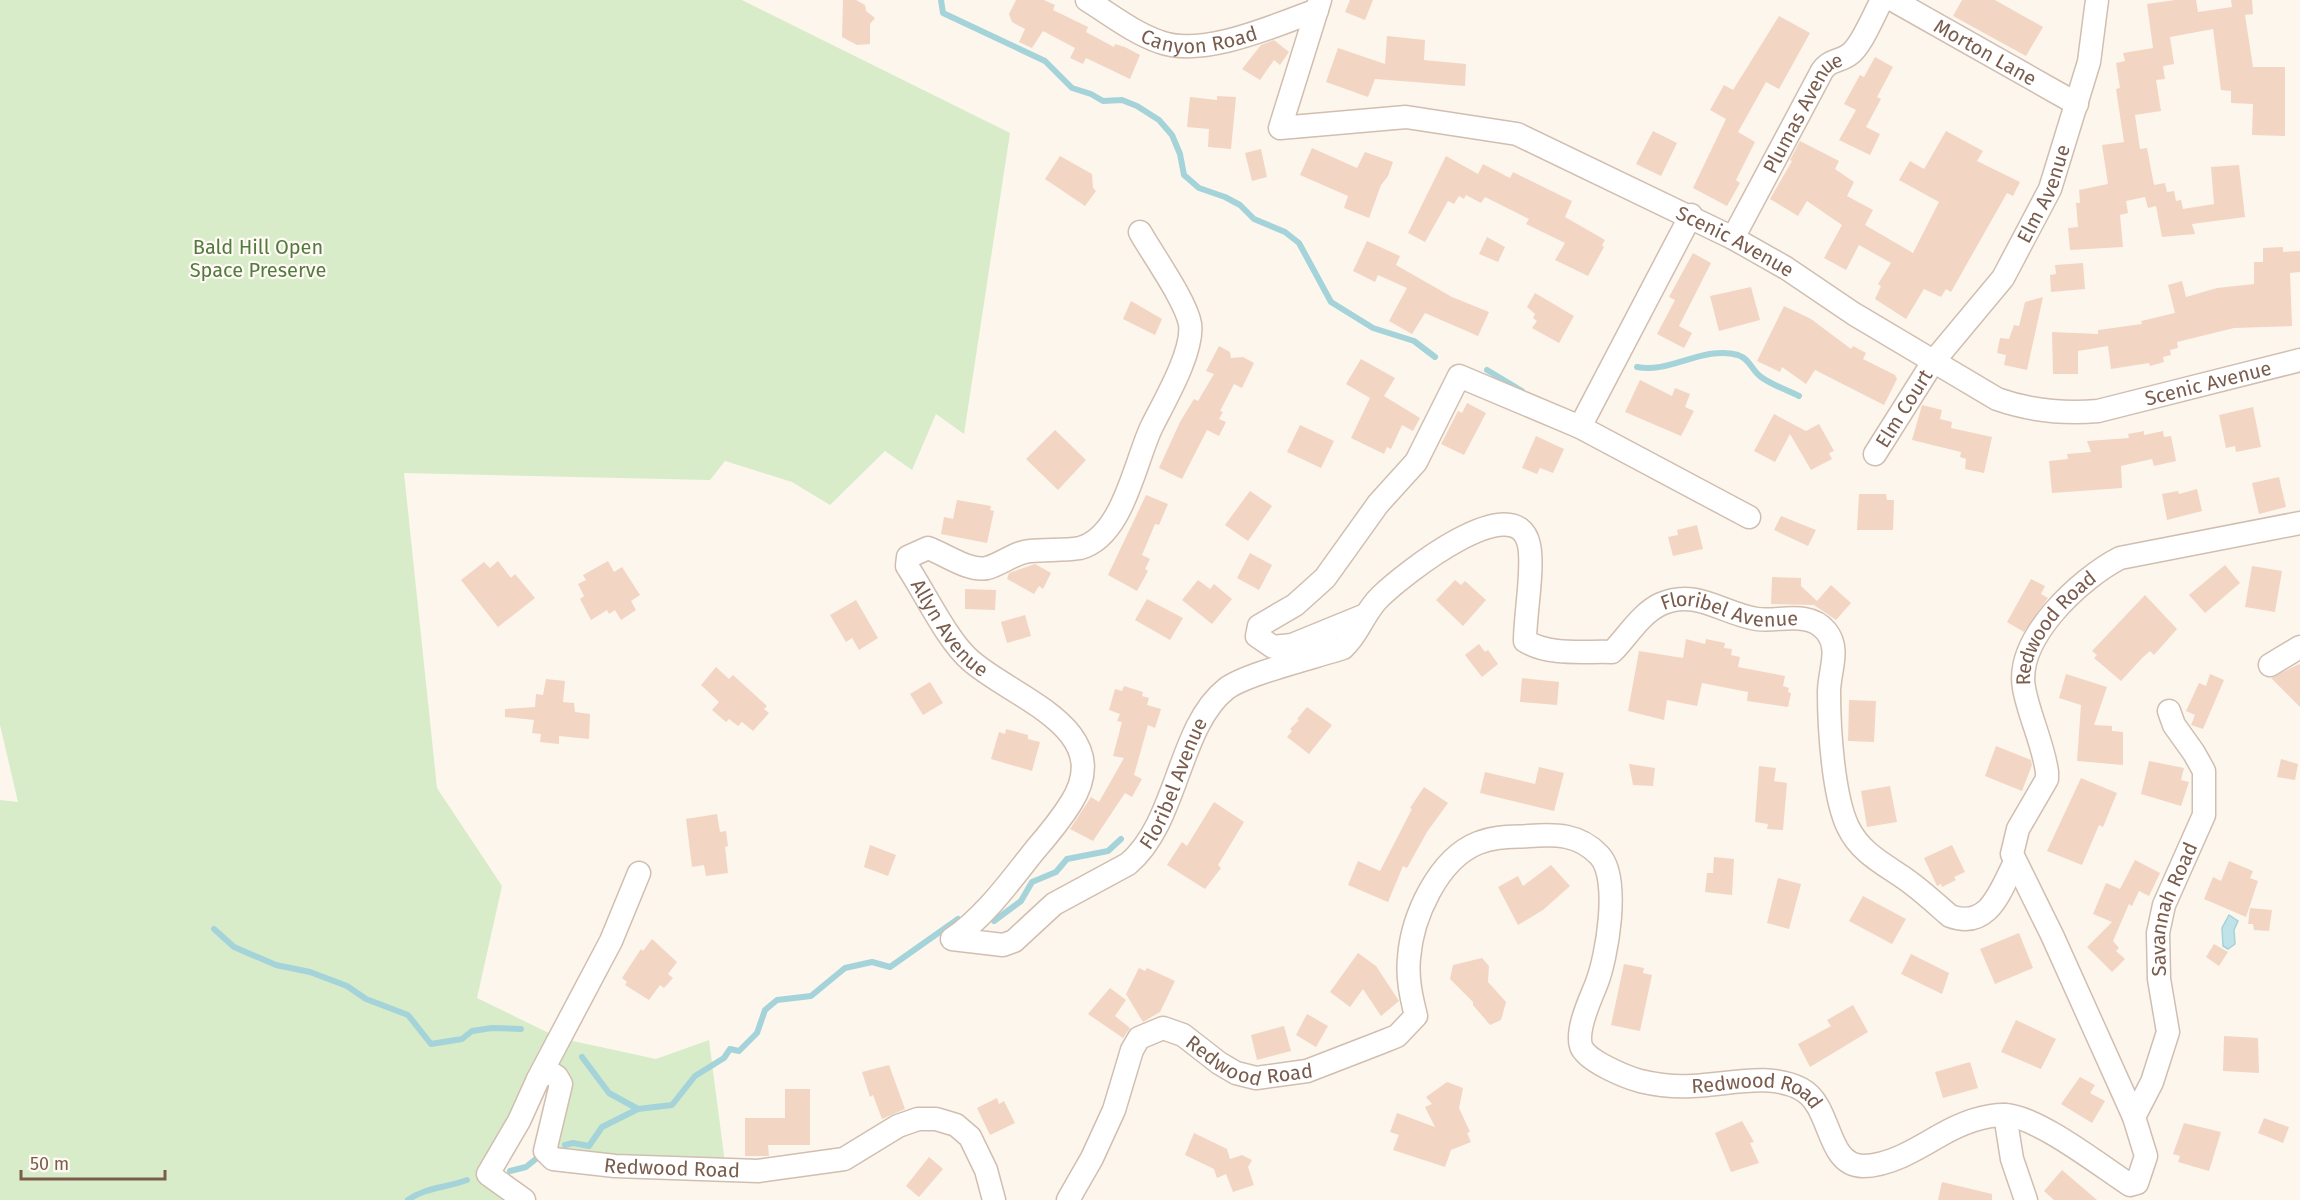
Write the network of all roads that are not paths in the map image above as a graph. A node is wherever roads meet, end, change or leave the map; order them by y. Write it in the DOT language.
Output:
graph roads {
  1 [pos="1087,0"];
  2 [pos="1882,0"];
  3 [pos="1893,0"];
  4 [pos="2097,0"];
  5 [pos="1319,5"];
  6 [pos="2077,104"];
  7 [pos="1691,215"];
  8 [pos="1140,232"];
  9 [pos="1733,238"];
  10 [pos="2300,360"];
  11 [pos="1933,362"];
  12 [pos="1580,427"];
  13 [pos="1875,454"];
  14 [pos="1749,517"];
  15 [pos="2300,523"];
  16 [pos="1363,616"];
  17 [pos="2300,647"];
  18 [pos="2270,665"];
  19 [pos="2169,711"];
  20 [pos="2015,862"];
  21 [pos="639,873"];
  22 [pos="979,942"];
  23 [pos="538,1079"];
  24 [pos="2005,1115"];
  25 [pos="2134,1117"];
  26 [pos="524,1200"];
  27 [pos="994,1200"];
  28 [pos="1068,1200"];
  29 [pos="2026,1200"];
  1 -- 5 [label="street, Canyon Road"];
  2 -- 9 [label="street, Plumas Avenue"];
  3 -- 6 [label="street, Morton Lane"];
  4 -- 6 [label="street, Elm Avenue"];
  5 -- 7 [label="street, Scenic Avenue"];
  6 -- 11 [label="street, Elm Avenue"];
  7 -- 9 [label="street, Scenic Avenue"];
  7 -- 12 [label="street"];
  8 -- 22 [label="street, Allyn Avenue"];
  9 -- 11 [label="street, Scenic Avenue"];
  10 -- 11 [label="street, Scenic Avenue"];
  11 -- 13 [label="street, Elm Court"];
  12 -- 14 [label="street, Floribel Avenue"];
  12 -- 16 [label="street, Floribel Avenue"];
  15 -- 20 [label="street, Redwood Road"];
  16 -- 20 [label="street, Floribel Avenue"];
  16 -- 22 [label="street, Floribel Avenue"];
  17 -- 18 [label="street"];
  19 -- 25 [label="street, Savannah Road"];
  20 -- 25 [label="street, Redwood Road"];
  21 -- 23 [label="street"];
  23 -- 26 [label="street"];
  23 -- 27 [label="street, Redwood Road"];
  24 -- 25 [label="street, Redwood Road"];
  24 -- 28 [label="street, Redwood Road"];
  24 -- 29 [label="street"];
}
